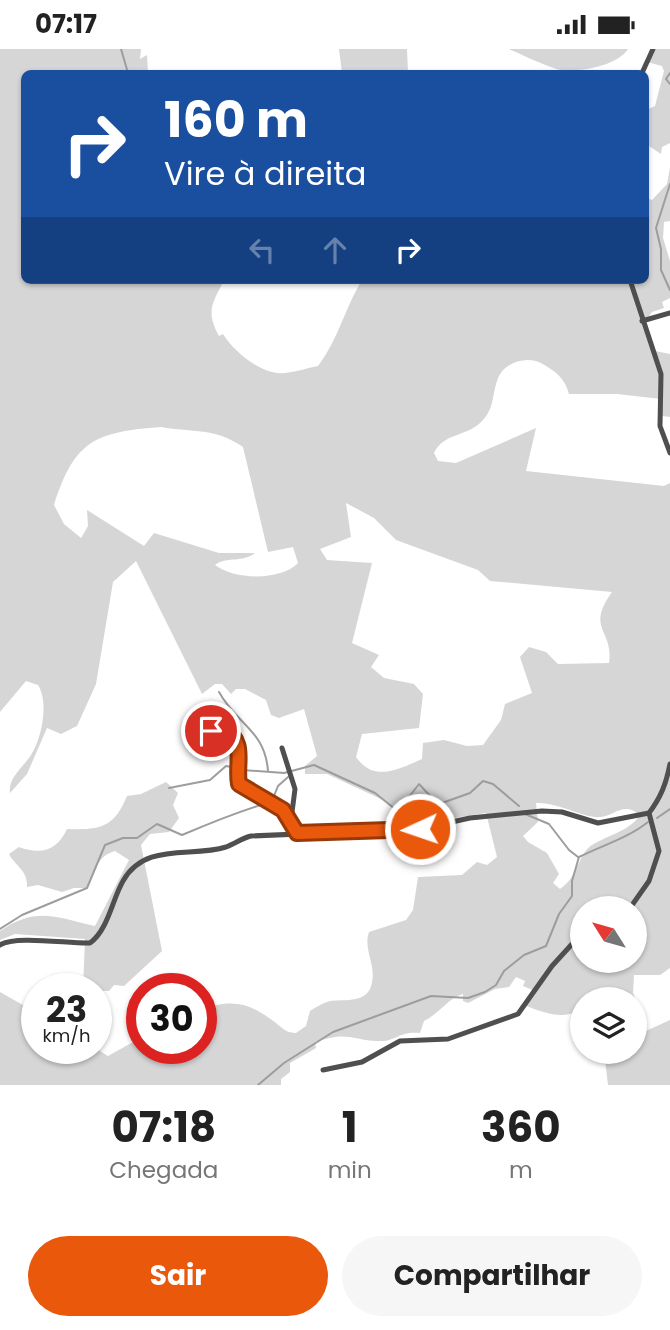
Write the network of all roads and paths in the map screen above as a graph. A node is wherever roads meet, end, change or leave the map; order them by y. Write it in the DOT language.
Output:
graph roads {
  1 [pos="653,49"];
  2 [pos="643,70"];
  3 [pos="631,284"];
  4 [pos="670,313"];
  5 [pos="642,321"];
  6 [pos="670,453"];
  7 [pos="200,743"];
  8 [pos="282,748"];
  9 [pos="670,764"];
  10 [pos="649,813"];
  11 [pos="291,820"];
  12 [pos="297,833"];
  13 [pos="638,896"];
  14 [pos="0,945"];
  15 [pos="570,946"];
  16 [pos="323,1070"];
  1 -- 2 [label="street"];
  3 -- 5 [label="street"];
  4 -- 5 [label="street"];
  5 -- 6 [label="street"];
  7 -- 11 [label="street"];
  8 -- 11 [label="street"];
  9 -- 10 [label="street"];
  10 -- 12 [label="street"];
  10 -- 13 [label="street"];
  11 -- 12 [label="street"];
  12 -- 14 [label="street"];
  15 -- 16 [label="street"];
}
